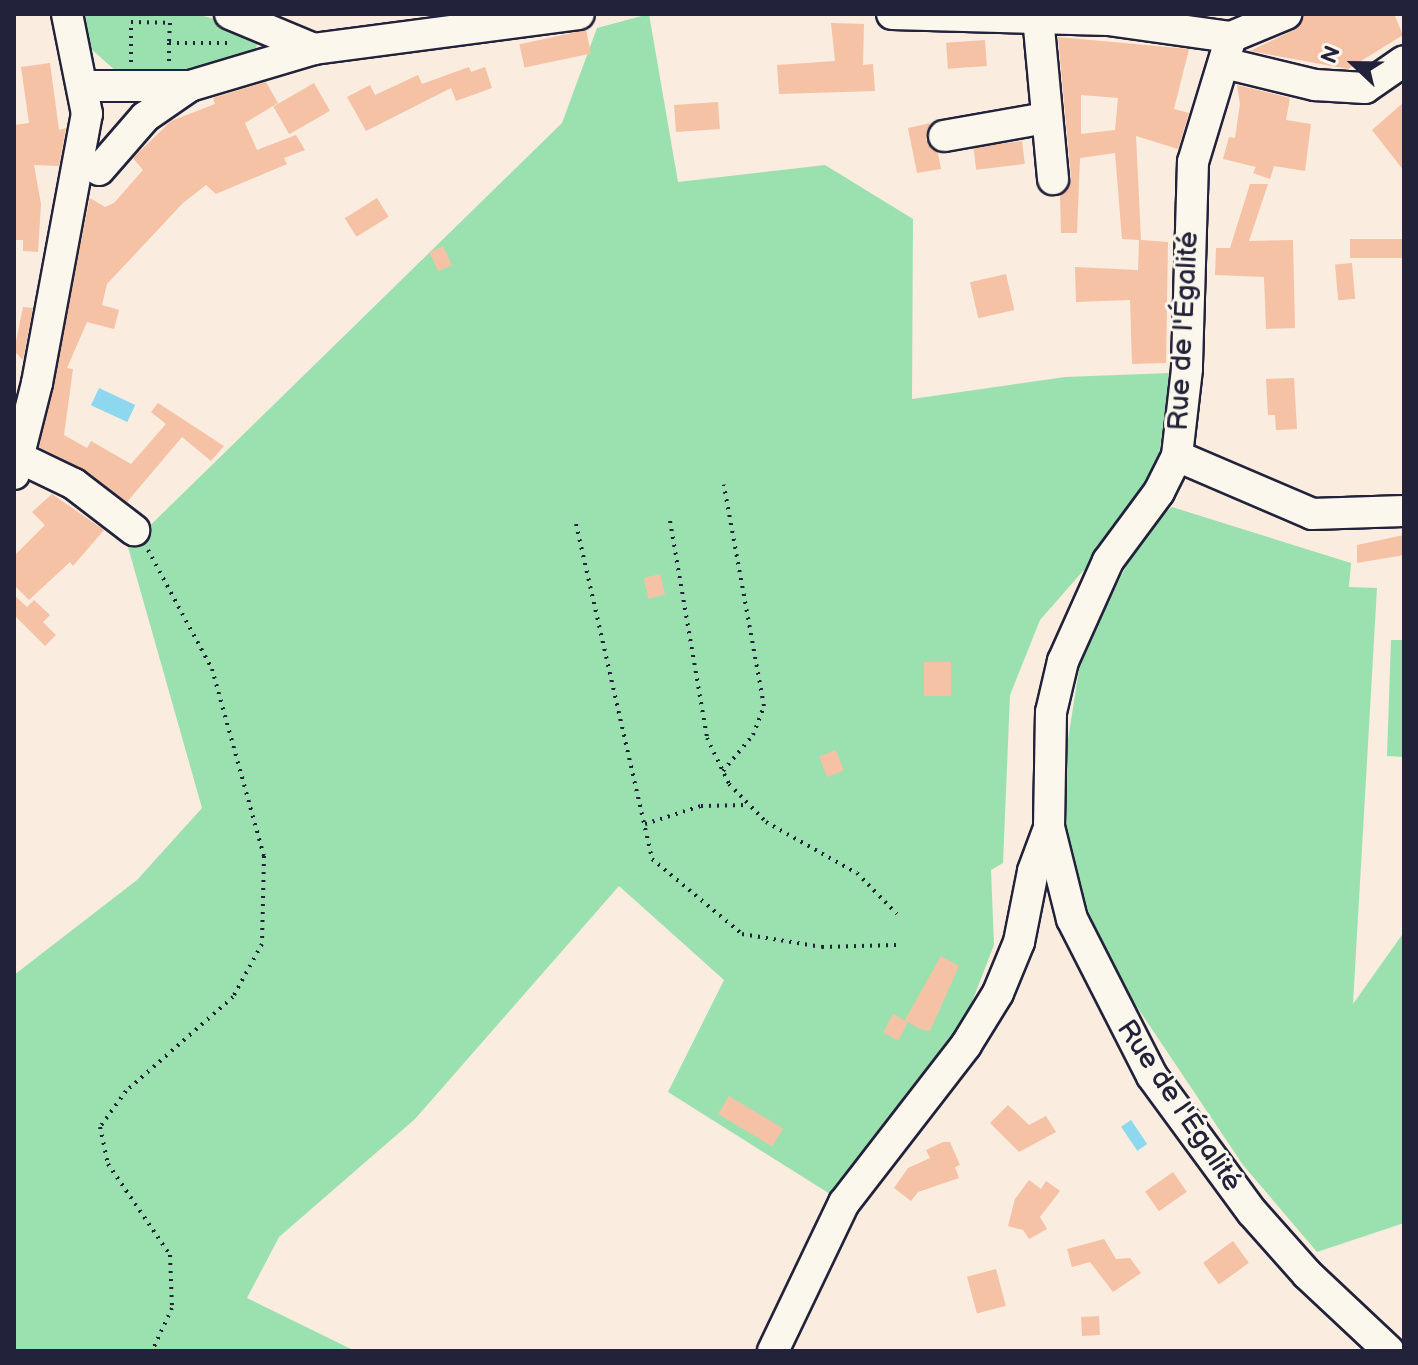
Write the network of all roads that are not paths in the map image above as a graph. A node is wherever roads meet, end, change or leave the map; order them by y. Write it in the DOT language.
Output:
graph roads {
  1 [pos="67,14"];
  2 [pos="230,14"];
  3 [pos="579,14"];
  4 [pos="892,14"];
  5 [pos="1286,14"];
  6 [pos="1038,17"];
  7 [pos="1108,17"];
  8 [pos="314,49"];
  9 [pos="1227,50"];
  10 [pos="1404,61"];
  11 [pos="85,86"];
  12 [pos="190,86"];
  13 [pos="1046,118"];
  14 [pos="944,136"];
  15 [pos="88,179"];
  16 [pos="1053,179"];
  17 [pos="1177,456"];
  18 [pos="17,466"];
  19 [pos="1404,511"];
  20 [pos="134,530"];
  21 [pos="1049,827"];
  22 [pos="1361,1340"];
  23 [pos="773,1351"];
  24 [pos="1389,1351"];
  1 -- 11 [label="street"];
  2 -- 8 [label="street"];
  3 -- 8 [label="street"];
  4 -- 6 [label="street"];
  5 -- 9 [label="street"];
  6 -- 7 [label="street"];
  6 -- 13 [label="street"];
  7 -- 9 [label="street"];
  8 -- 12 [label="street"];
  9 -- 10 [label="street"];
  9 -- 17 [label="street, Rue de l'Égalité"];
  11 -- 12 [label="street"];
  11 -- 15 [label="street"];
  12 -- 15 [label="street"];
  13 -- 14 [label="street"];
  13 -- 16 [label="street"];
  15 -- 18 [label="street"];
  17 -- 19 [label="street"];
  17 -- 21 [label="street, Rue de l'Égalité"];
  18 -- 20 [label="street"];
  21 -- 22 [label="street, Rue de l'Égalité"];
  21 -- 23 [label="street"];
  22 -- 24 [label="street, Rue de l'Égalité"];
}
